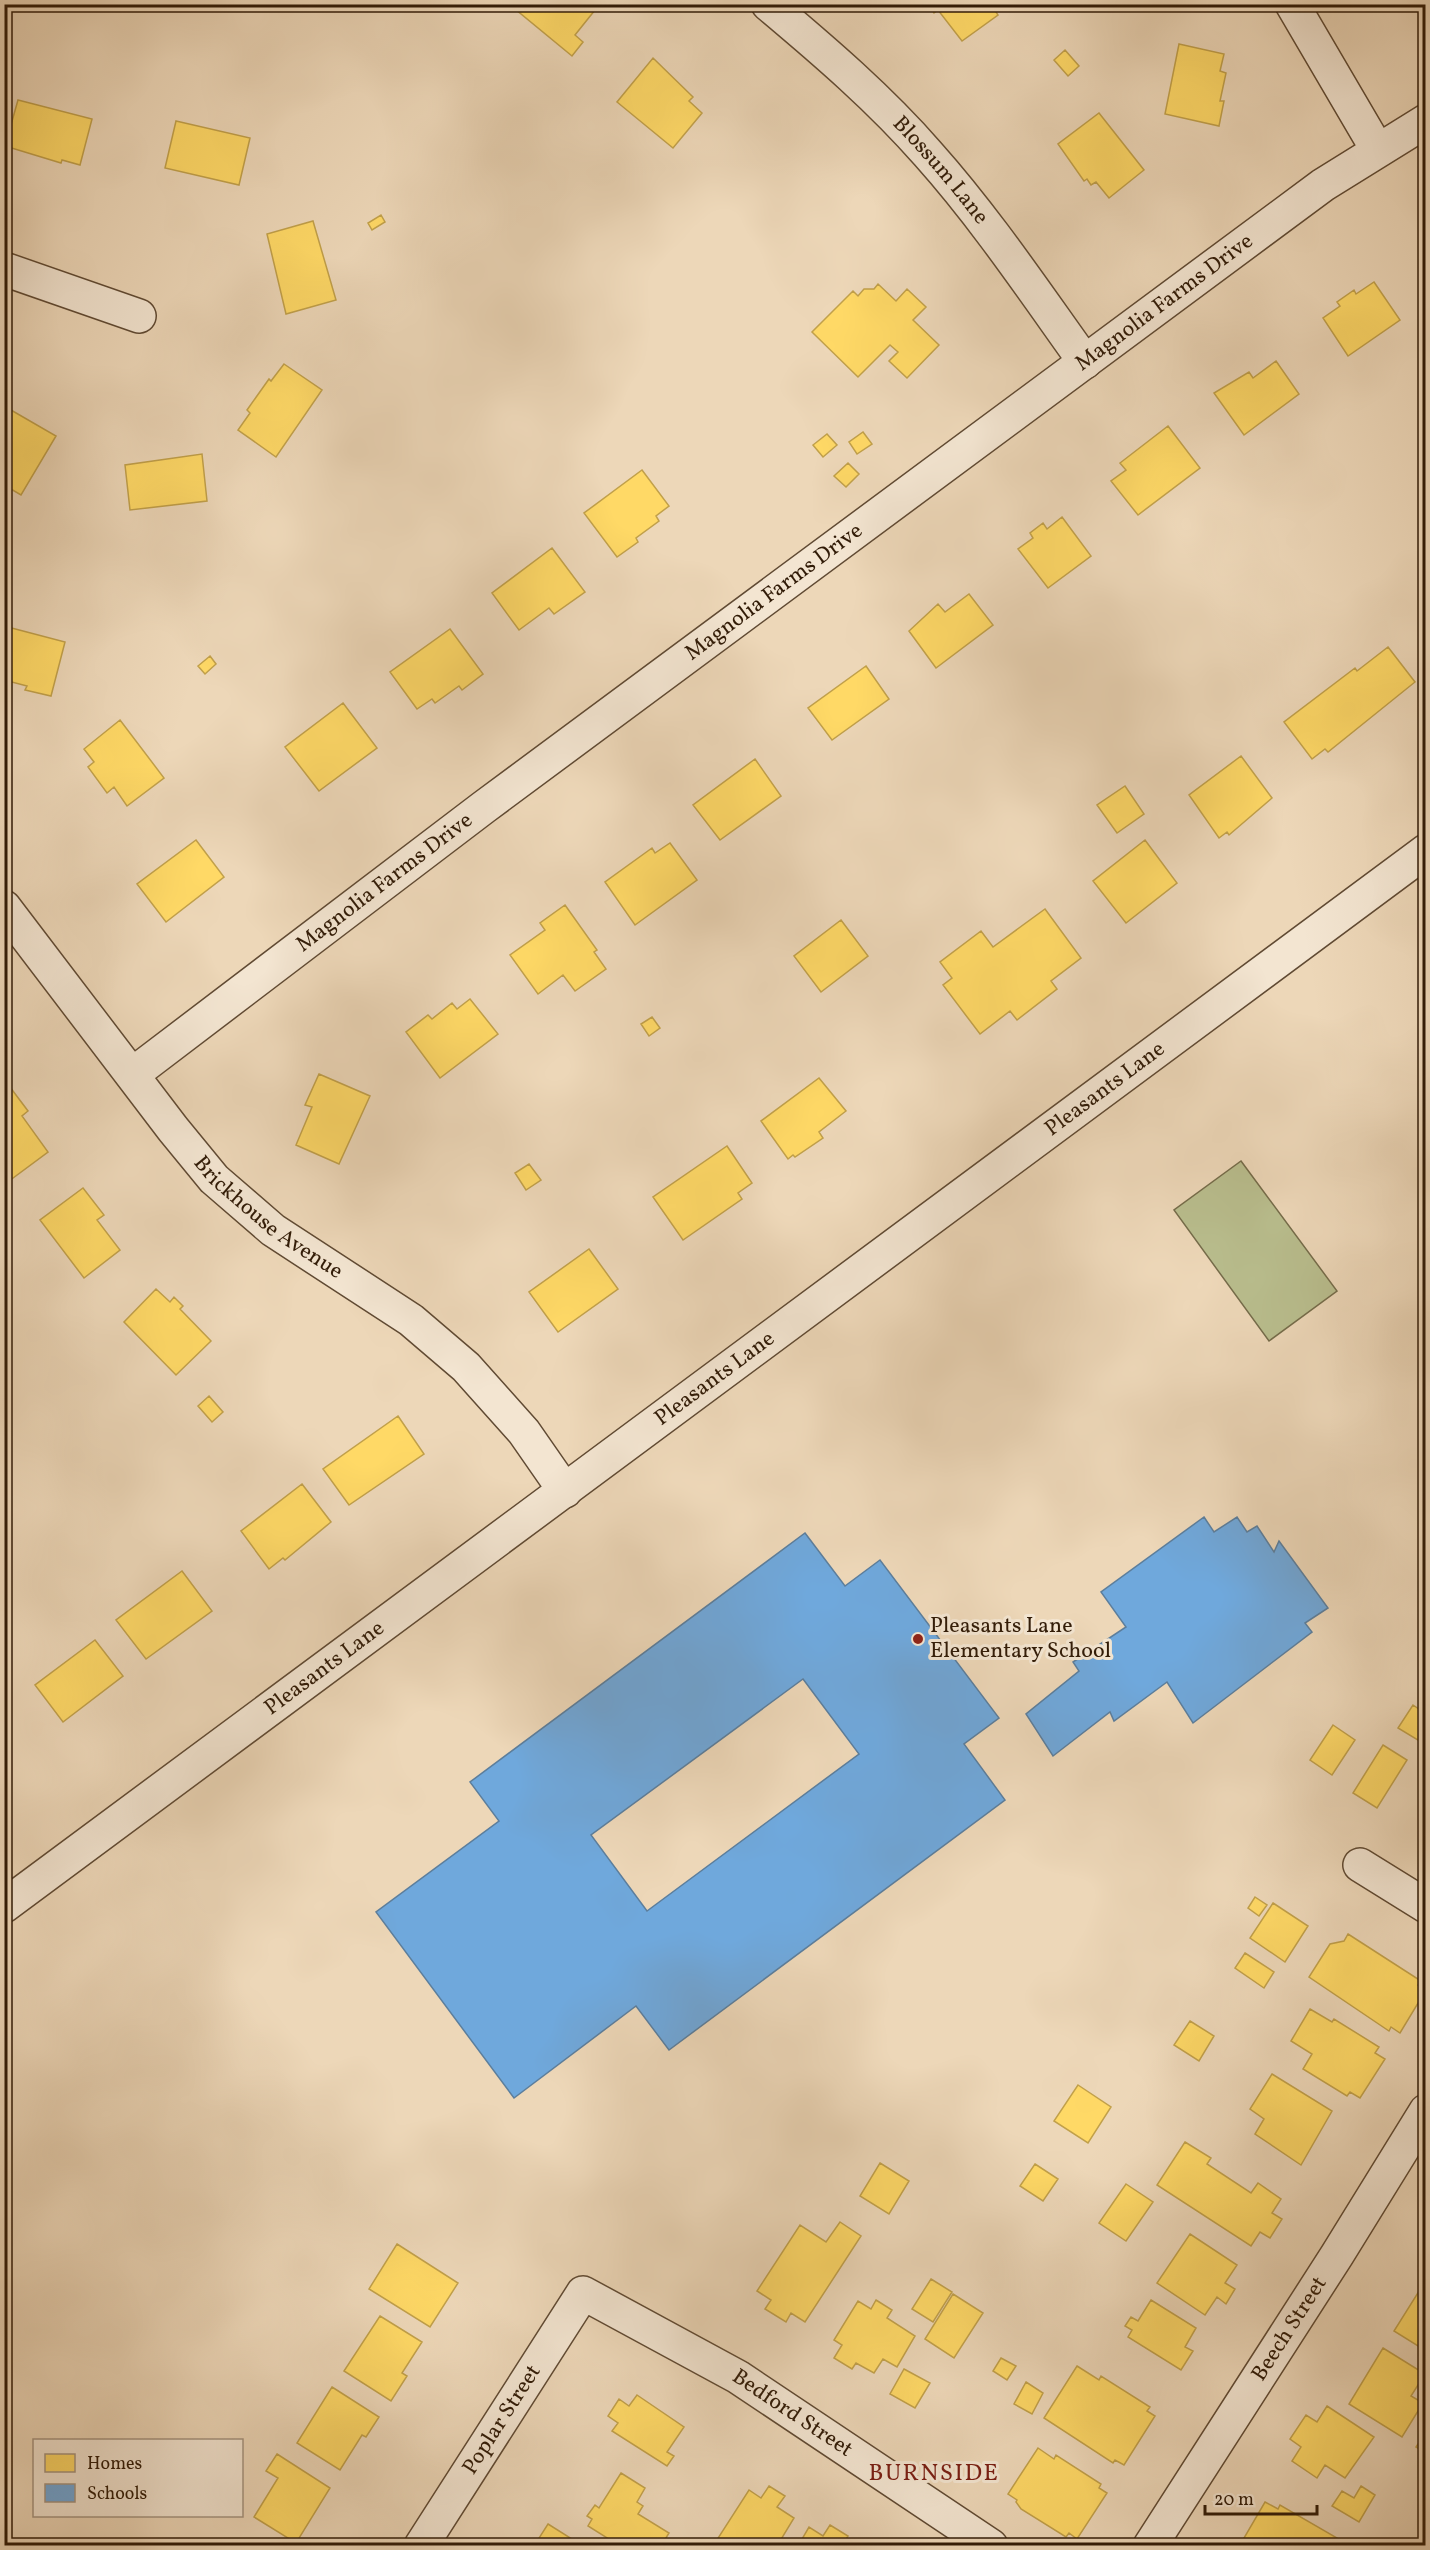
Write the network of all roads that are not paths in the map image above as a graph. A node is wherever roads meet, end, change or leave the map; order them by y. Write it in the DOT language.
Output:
graph roads {
  1 [pos="768,4"];
  2 [pos="1292,4"];
  3 [pos="1425,121"];
  4 [pos="1377,149"];
  5 [pos="4,269"];
  6 [pos="139,316"];
  7 [pos="1085,362"];
  8 [pos="1425,851"];
  9 [pos="4,907"];
  10 [pos="133,1074"];
  11 [pos="565,1491"];
  12 [pos="1360,1865"];
  13 [pos="4,1906"];
  14 [pos="1425,1906"];
  15 [pos="1425,2111"];
  16 [pos="583,2293"];
  17 [pos="421,2546"];
  18 [pos="991,2546"];
  19 [pos="1150,2546"];
  1 -- 7 [label="street, Blossum Lane"];
  2 -- 4 [label="street"];
  3 -- 4 [label="street, Magnolia Farms Drive"];
  4 -- 7 [label="street, Magnolia Farms Drive"];
  5 -- 6 [label="street"];
  7 -- 10 [label="street, Magnolia Farms Drive"];
  8 -- 11 [label="street, Pleasants Lane"];
  9 -- 10 [label="street, Brickhouse Avenue"];
  10 -- 11 [label="street, Brickhouse Avenue"];
  11 -- 13 [label="street, Pleasants Lane"];
  12 -- 14 [label="street"];
  15 -- 19 [label="street, Beech Street"];
  16 -- 17 [label="street, Poplar Street"];
  16 -- 18 [label="street, Bedford Street"];
}
